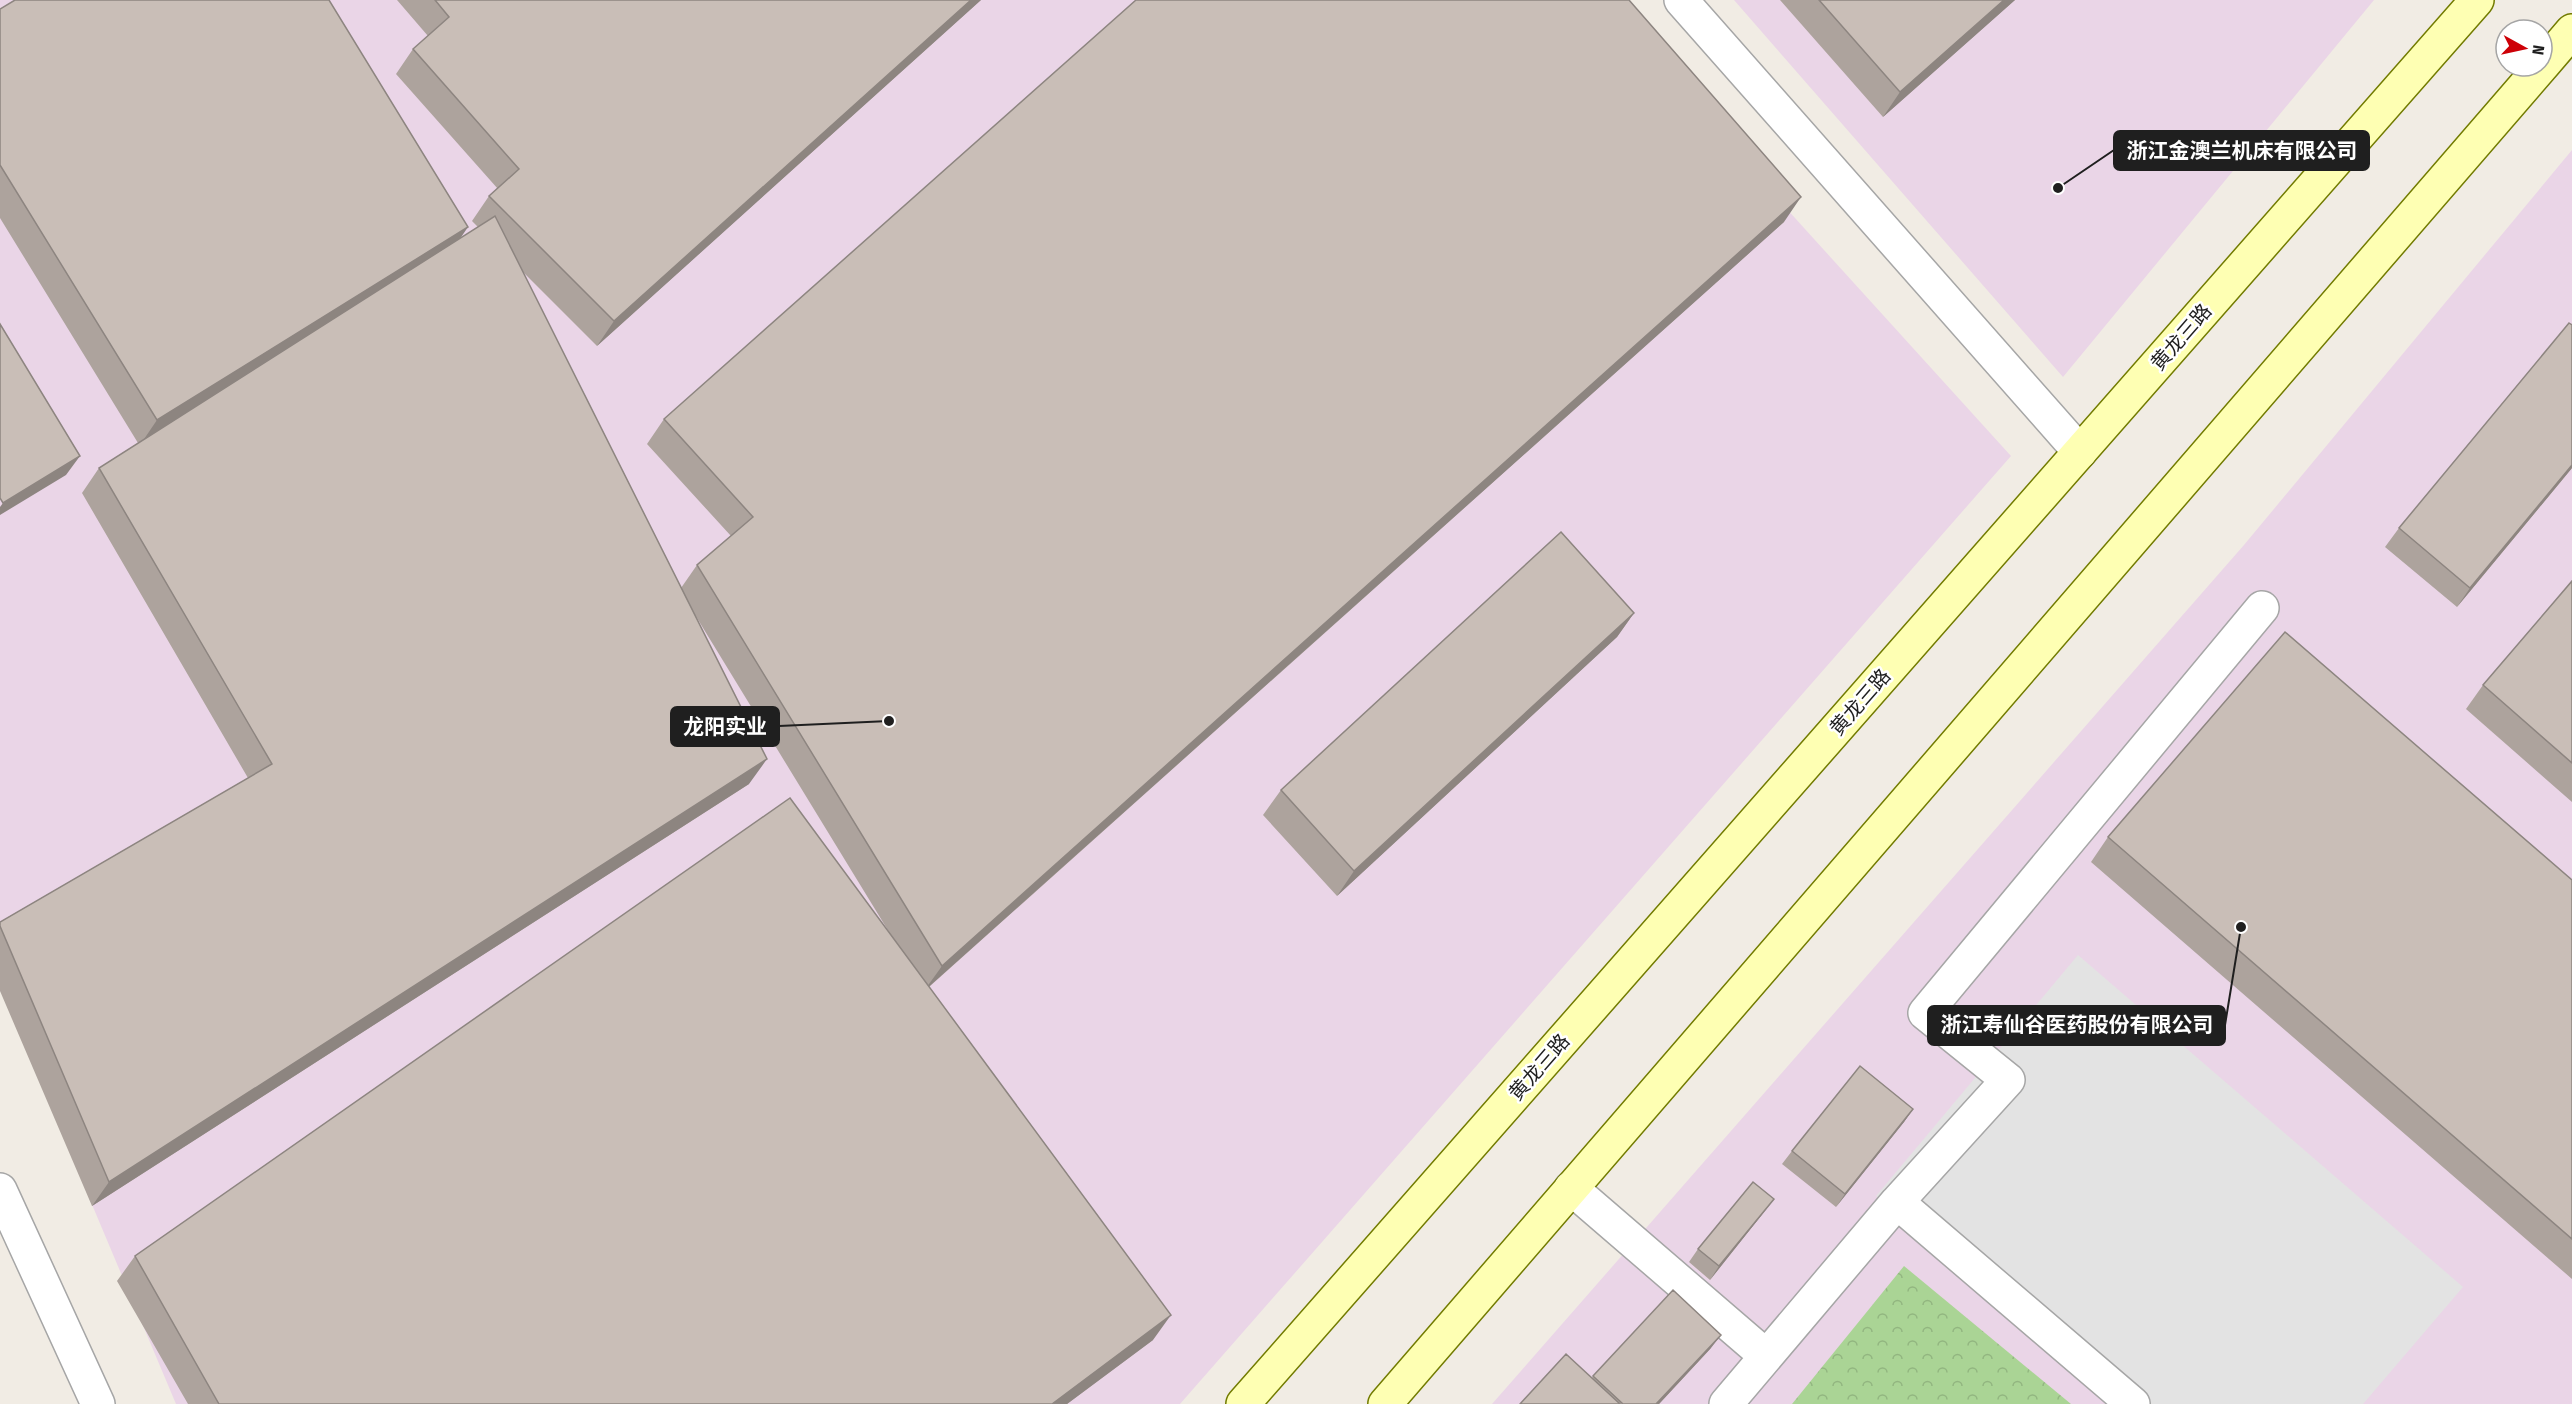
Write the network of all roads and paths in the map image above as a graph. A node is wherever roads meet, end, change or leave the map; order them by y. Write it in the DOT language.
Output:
graph roads {
  1 [pos="1681,0"];
  2 [pos="2477,0"];
  3 [pos="2572,31"];
  4 [pos="2554,52"];
  5 [pos="2532,78"];
  6 [pos="2080,452"];
  7 [pos="2262,608"];
  8 [pos="1571,1188"];
  9 [pos="0,1190"];
  10 [pos="1897,1202"];
  11 [pos="1766,1356"];
  12 [pos="98,1404"];
  13 [pos="1243,1404"];
  14 [pos="1385,1404"];
  15 [pos="1726,1404"];
  16 [pos="2133,1404"];
  1 -- 6 [label="street"];
  2 -- 6 [label="main road, 黄龙三路"];
  3 -- 4 [label="main road"];
  5 -- 8 [label="main road"];
  6 -- 13 [label="main road, 黄龙三路"];
  7 -- 10 [label="street"];
  8 -- 11 [label="street"];
  8 -- 14 [label="main road"];
  9 -- 12 [label="street"];
  10 -- 11 [label="street"];
  10 -- 16 [label="street"];
  11 -- 15 [label="street"];
}
